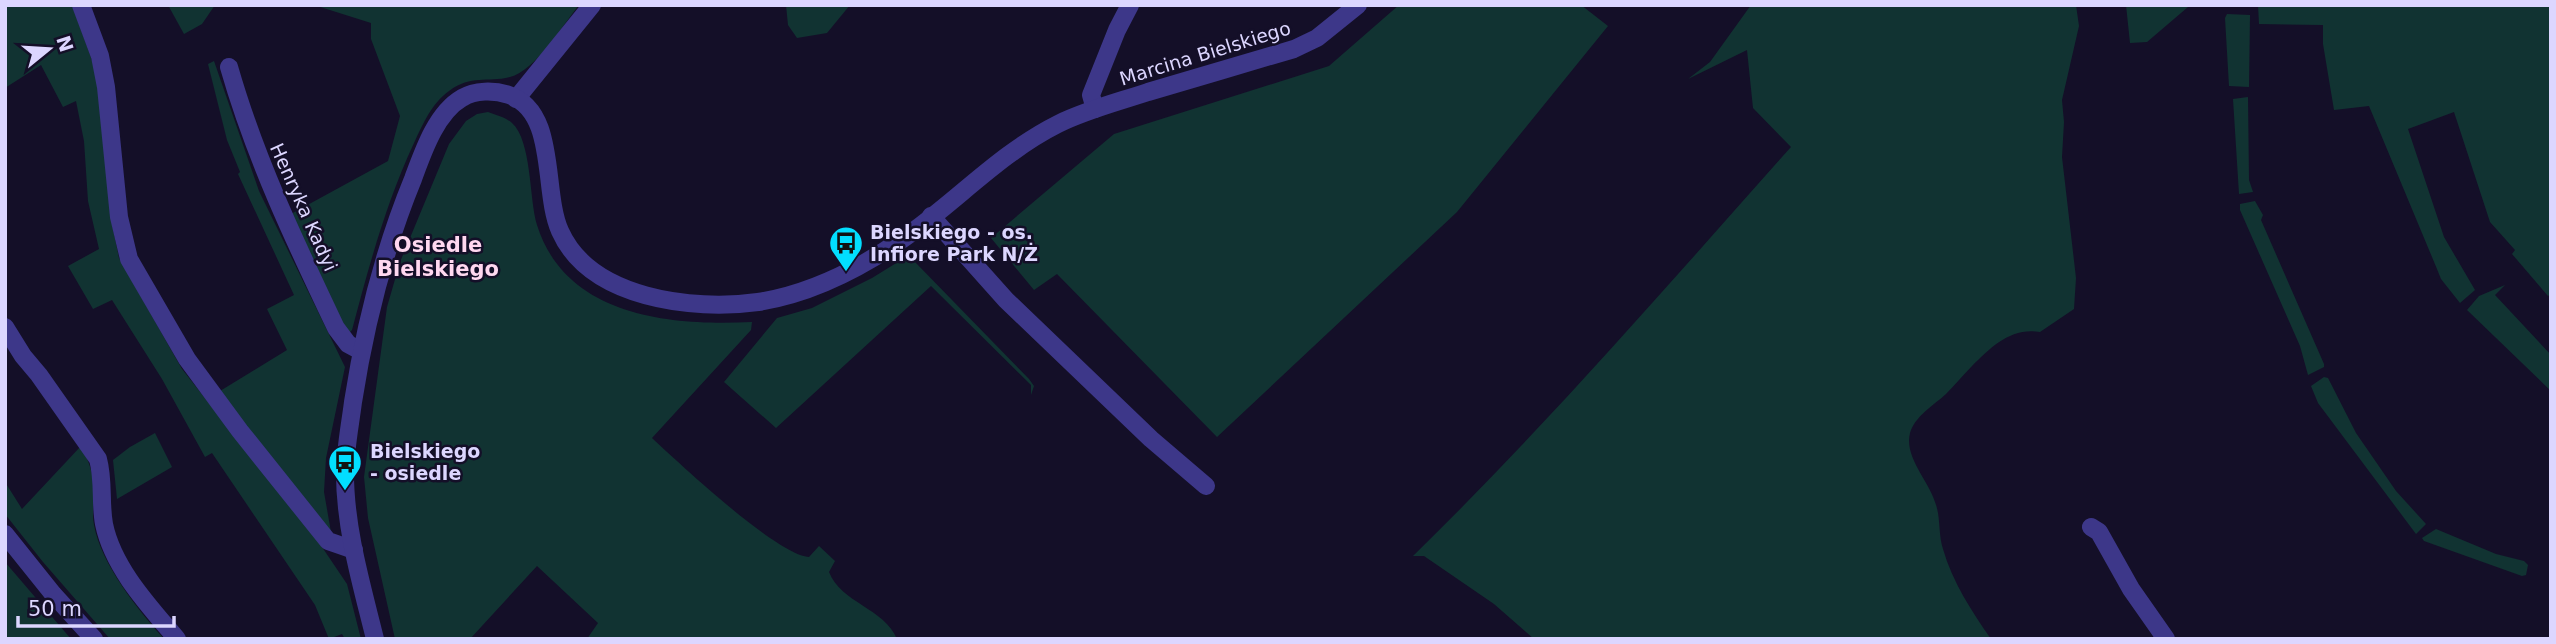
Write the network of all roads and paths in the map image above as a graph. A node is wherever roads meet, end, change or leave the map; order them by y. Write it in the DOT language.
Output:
graph roads {
  1 [pos="81,5"];
  2 [pos="592,5"];
  3 [pos="1130,5"];
  4 [pos="1358,5"];
  5 [pos="229,67"];
  6 [pos="516,99"];
  7 [pos="1095,109"];
  8 [pos="931,216"];
  9 [pos="5,327"];
  10 [pos="361,351"];
  11 [pos="1206,485"];
  12 [pos="2091,527"];
  13 [pos="5,534"];
  14 [pos="354,550"];
  15 [pos="94,639"];
  16 [pos="177,639"];
  17 [pos="375,639"];
  18 [pos="2166,639"];
  1 -- 14 [label="street"];
  2 -- 6 [label="street"];
  3 -- 7 [label="street, Marcina Bielskiego"];
  4 -- 7 [label="street, Marcina Bielskiego"];
  5 -- 10 [label="street, Henryka Kadyi"];
  6 -- 8 [label="street, Marcina Bielskiego"];
  6 -- 10 [label="street"];
  7 -- 8 [label="street, Marcina Bielskiego"];
  8 -- 11 [label="street"];
  9 -- 16 [label="street"];
  10 -- 14 [label="street"];
  12 -- 18 [label="street"];
  13 -- 15 [label="street"];
  14 -- 17 [label="street"];
}
